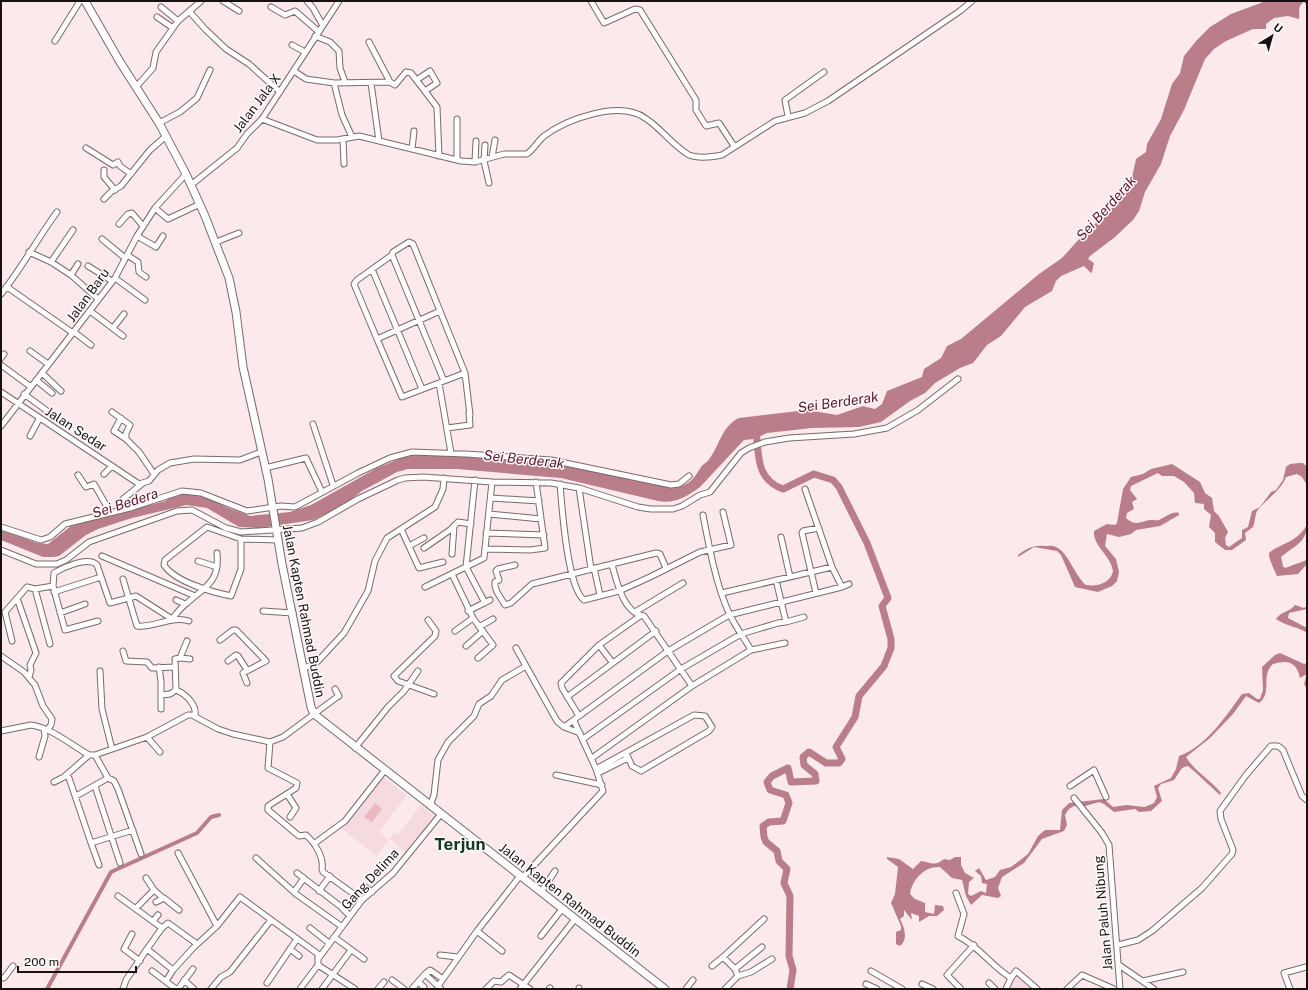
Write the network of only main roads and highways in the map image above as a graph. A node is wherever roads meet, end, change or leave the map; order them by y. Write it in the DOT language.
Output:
graph roads {
  1 [pos="86,1"];
  2 [pos="665,989"];
  1 -- 2 [label="main road, Jalan Kapten Rahmad Buddin"];
}
